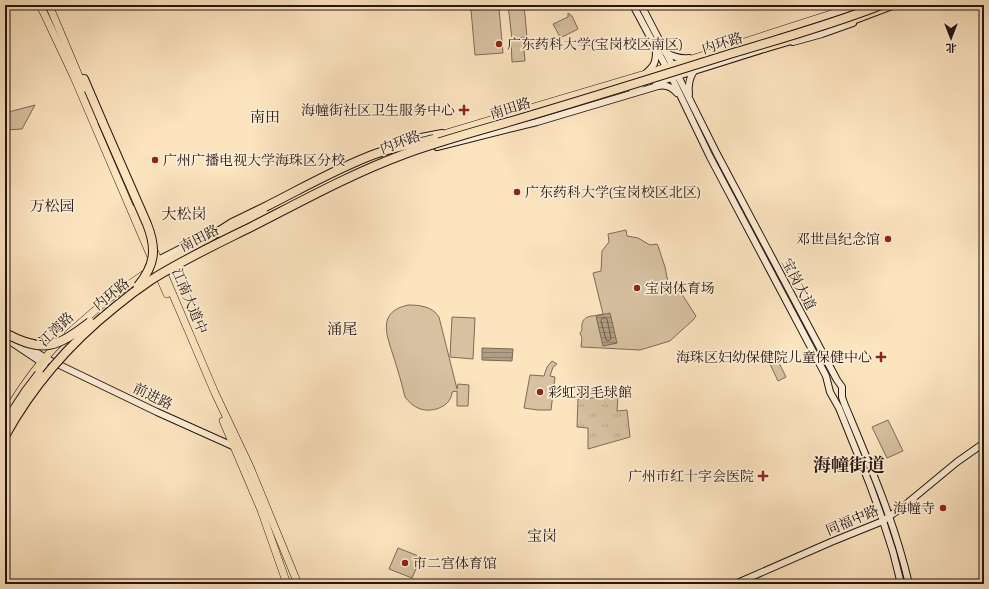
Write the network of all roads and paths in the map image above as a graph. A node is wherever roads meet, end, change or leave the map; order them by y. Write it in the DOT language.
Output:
graph roads {
  1 [pos="40,5"];
  2 [pos="49,5"];
  3 [pos="633,5"];
  4 [pos="641,5"];
  5 [pos="858,5"];
  6 [pos="870,5"];
  7 [pos="880,5"];
  8 [pos="892,5"];
  9 [pos="897,5"];
  10 [pos="764,48"];
  11 [pos="657,50"];
  12 [pos="665,51"];
  13 [pos="748,51"];
  14 [pos="694,58"];
  15 [pos="713,62"];
  16 [pos="694,71"];
  17 [pos="672,72"];
  18 [pos="647,76"];
  19 [pos="83,80"];
  20 [pos="652,88"];
  21 [pos="633,90"];
  22 [pos="683,102"];
  23 [pos="587,103"];
  24 [pos="692,103"];
  25 [pos="535,114"];
  26 [pos="537,122"];
  27 [pos="475,134"];
  28 [pos="453,135"];
  29 [pos="464,138"];
  30 [pos="436,143"];
  31 [pos="400,151"];
  32 [pos="368,165"];
  33 [pos="356,166"];
  34 [pos="347,182"];
  35 [pos="300,186"];
  36 [pos="297,196"];
  37 [pos="207,239"];
  38 [pos="227,241"];
  39 [pos="187,245"];
  40 [pos="213,248"];
  41 [pos="159,271"];
  42 [pos="784,279"];
  43 [pos="777,283"];
  44 [pos="133,293"];
  45 [pos="791,293"];
  46 [pos="785,297"];
  47 [pos="90,322"];
  48 [pos="5,332"];
  49 [pos="5,338"];
  50 [pos="49,361"];
  51 [pos="838,382"];
  52 [pos="829,387"];
  53 [pos="842,392"];
  54 [pos="831,395"];
  55 [pos="5,415"];
  56 [pos="5,423"];
  57 [pos="5,429"];
  58 [pos="5,436"];
  59 [pos="5,443"];
  60 [pos="984,443"];
  61 [pos="235,447"];
  62 [pos="243,450"];
  63 [pos="890,516"];
  64 [pos="883,521"];
  65 [pos="299,583"];
  66 [pos="288,584"];
  67 [pos="735,584"];
  68 [pos="901,584"];
  69 [pos="909,584"];
  1 -- 41 [label="main road, 江南大道中"];
  2 -- 19 [label="main road, 江南大道中"];
  3 -- 11 [label="main road, 宝岗大道"];
  4 -- 12 [label="main road, 宝岗大道"];
  5 -- 14 [label="main road, 南田路"];
  6 -- 28 [label="highway, 内环路, bridge"];
  7 -- 13 [label="main road, 南田路"];
  7 -- 30 [label="highway, 内环路, bridge"];
  8 -- 10 [label="highway"];
  9 -- 10 [label="main road"];
  10 -- 13 [label="main road"];
  11 -- 17 [label="main road, 宝岗大道"];
  11 -- 18 [label="main road"];
  12 -- 14 [label="main road"];
  12 -- 17 [label="main road, 宝岗大道"];
  13 -- 15 [label="main road"];
  13 -- 15 [label="main road, 南田路"];
  14 -- 17 [label="main road, 南田路"];
  15 -- 16 [label="main road"];
  15 -- 17 [label="main road, 南田路"];
  16 -- 17 [label="main road"];
  16 -- 24 [label="main road"];
  17 -- 18 [label="main road, 南田路"];
  17 -- 21 [label="main road"];
  17 -- 22 [label="main road, 宝岗大道"];
  17 -- 24 [label="main road, 宝岗大道"];
  18 -- 21 [label="main road"];
  18 -- 25 [label="main road, 南田路"];
  18 -- 28 [label="main road, 南田路"];
  19 -- 41 [label="main road, 江南大道中"];
  19 -- 44 [label="highway, bridge"];
  20 -- 21 [label="main road"];
  20 -- 22 [label="main road"];
  20 -- 26 [label="main road"];
  21 -- 23 [label="main road"];
  22 -- 43 [label="main road, 宝岗大道"];
  23 -- 30 [label="highway, bridge"];
  24 -- 42 [label="main road, 宝岗大道"];
  25 -- 26 [label="main road"];
  25 -- 27 [label="main road, 南田路"];
  26 -- 27 [label="main road"];
  27 -- 29 [label="main road, 南田路"];
  28 -- 29 [label="main road, 南田路"];
  28 -- 31 [label="main road, 南田路"];
  28 -- 31 [label="main road"];
  28 -- 37 [label="highway, bridge"];
  28 -- 47 [label="highway, 内环路, bridge"];
  29 -- 31 [label="main road"];
  30 -- 44 [label="highway, 内环路, bridge"];
  31 -- 32 [label="main road, 南田路"];
  31 -- 33 [label="main road"];
  31 -- 34 [label="main road"];
  32 -- 33 [label="main road, 南田路"];
  32 -- 33 [label="main road"];
  33 -- 34 [label="main road"];
  33 -- 35 [label="main road"];
  33 -- 36 [label="main road, 南田路"];
  33 -- 38 [label="main road, 南田路"];
  34 -- 38 [label="main road"];
  35 -- 36 [label="main road"];
  35 -- 39 [label="main road"];
  36 -- 37 [label="main road, 南田路"];
  37 -- 39 [label="main road"];
  37 -- 41 [label="main road, 南田路"];
  38 -- 40 [label="main road, 南田路"];
  39 -- 41 [label="main road"];
  40 -- 41 [label="main road"];
  40 -- 41 [label="main road, 南田路"];
  41 -- 50 [label="main road"];
  41 -- 50 [label="main road, 江湾路"];
  41 -- 61 [label="main road, 江南大道中"];
  41 -- 62 [label="main road, 江南大道中"];
  42 -- 43 [label="main road"];
  42 -- 45 [label="main road, 宝岗大道"];
  43 -- 46 [label="main road, 宝岗大道"];
  44 -- 58 [label="highway, 内环路, bridge"];
  45 -- 46 [label="main road"];
  45 -- 51 [label="main road, 宝岗大道"];
  46 -- 52 [label="main road, 宝岗大道"];
  47 -- 48 [label="highway, bridge"];
  47 -- 56 [label="highway, 内环路, bridge"];
  48 -- 50 [label="main road, 前进路"];
  49 -- 50 [label="main road, 前进路"];
  50 -- 55 [label="main road, 江湾路"];
  50 -- 57 [label="main road, 江湾路"];
  50 -- 59 [label="main road"];
  50 -- 61 [label="main road, 前进路"];
  51 -- 52 [label="main road"];
  51 -- 53 [label="main road, 宝岗大道"];
  52 -- 54 [label="main road, 宝岗大道"];
  53 -- 54 [label="main road"];
  53 -- 63 [label="main road, 宝岗大道"];
  54 -- 64 [label="main road, 宝岗大道"];
  60 -- 63 [label="main road, 同福中路"];
  61 -- 62 [label="main road, 前进路"];
  61 -- 66 [label="main road, 江南大道中"];
  62 -- 65 [label="main road, 江南大道中"];
  63 -- 64 [label="main road, 同福中路"];
  63 -- 69 [label="main road, 宝岗大道"];
  64 -- 67 [label="main road, 同福中路"];
  64 -- 68 [label="main road, 宝岗大道"];
}
